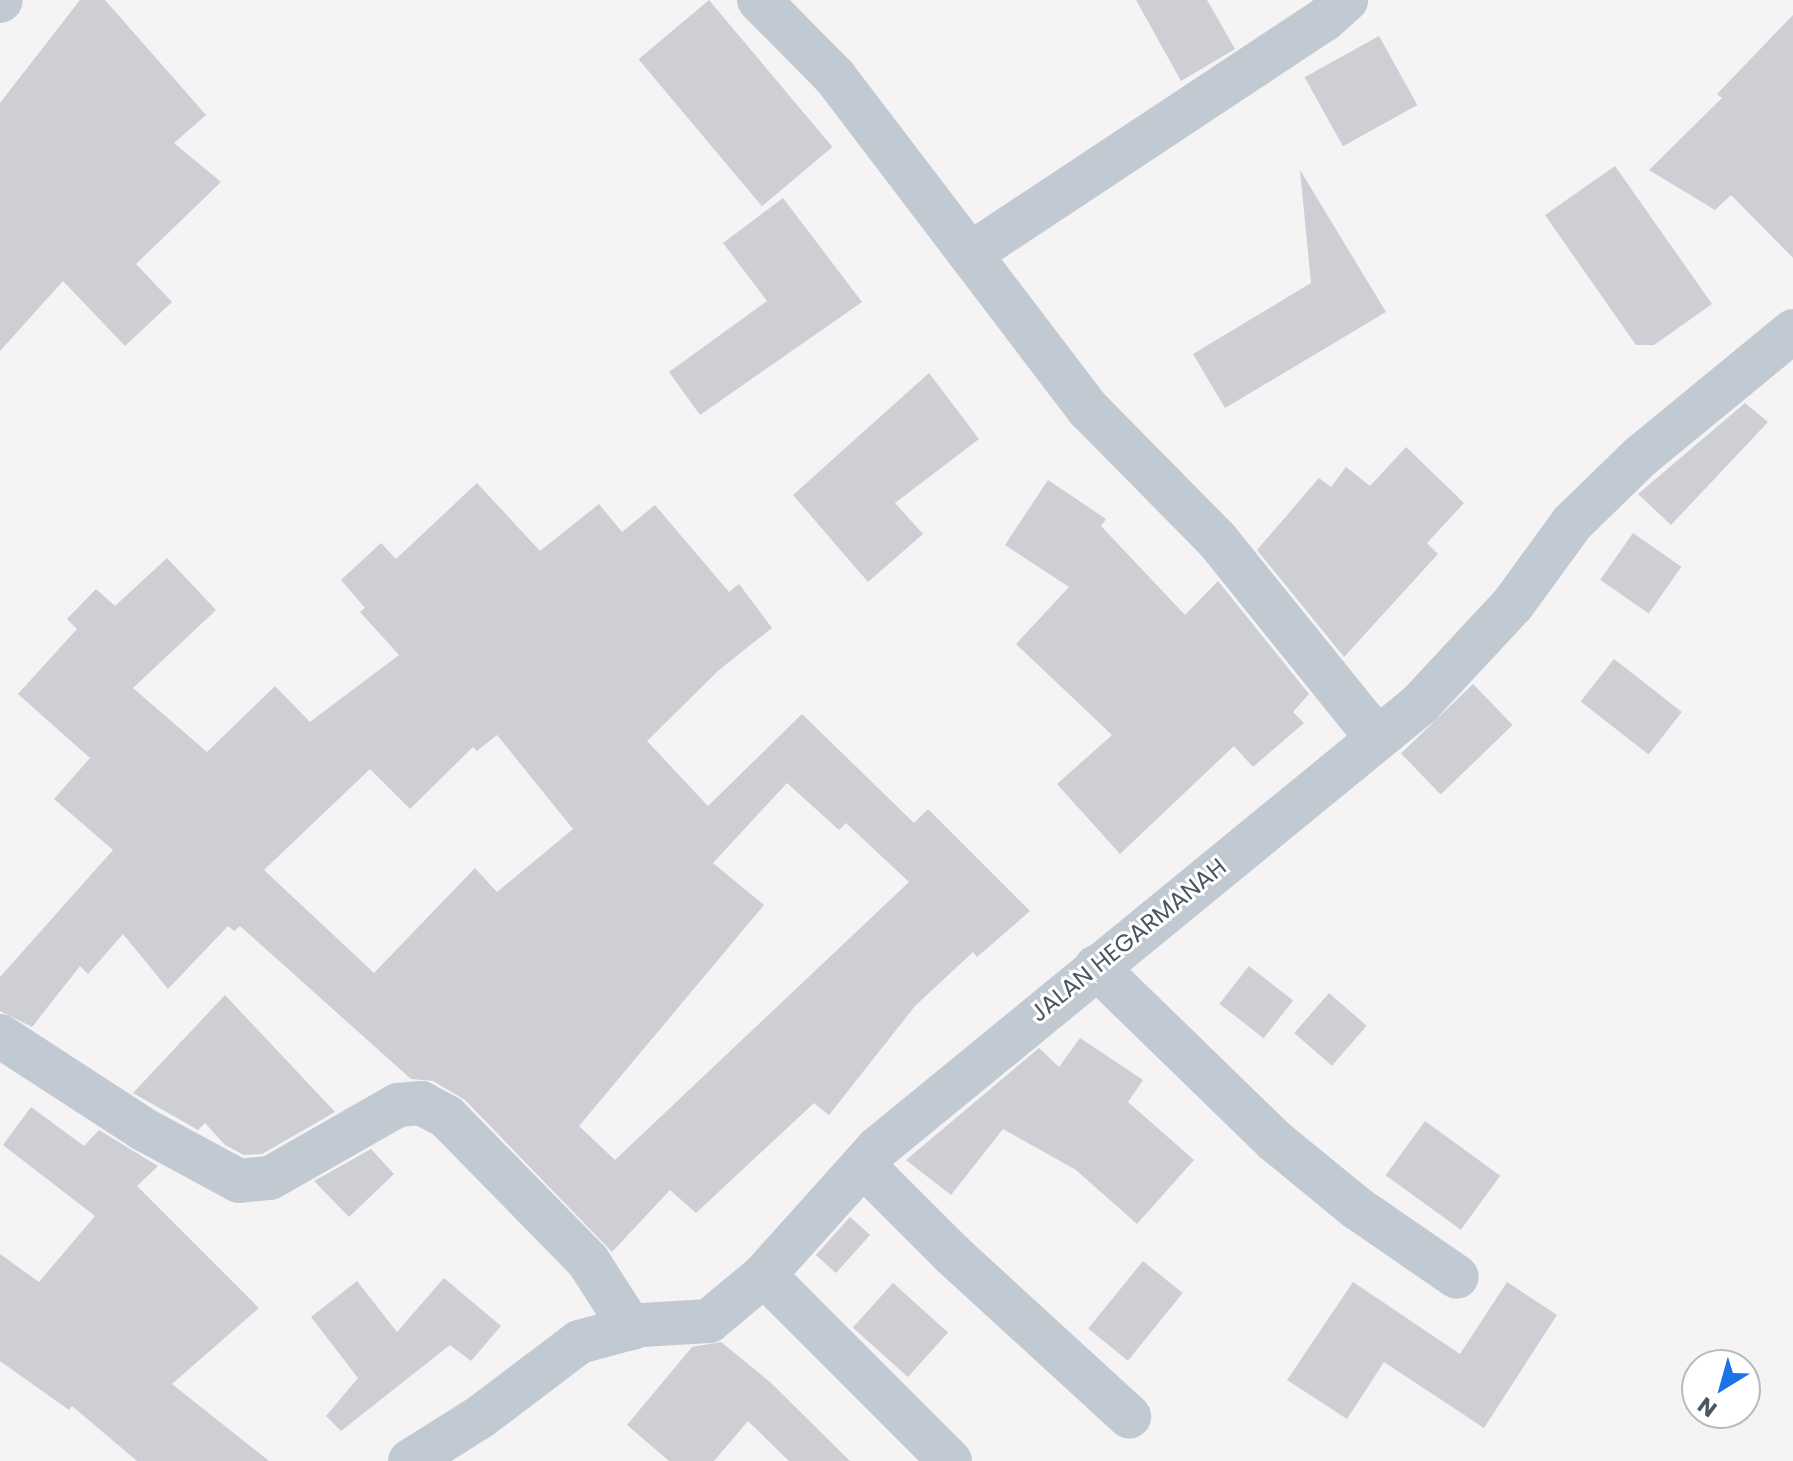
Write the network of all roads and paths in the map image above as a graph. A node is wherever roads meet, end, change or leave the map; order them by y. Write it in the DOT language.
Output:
graph roads {
  1 [pos="759,0"];
  2 [pos="1346,0"];
  3 [pos="970,254"];
  4 [pos="1793,331"];
  5 [pos="1376,737"];
  6 [pos="1096,967"];
  7 [pos="0,1036"];
  8 [pos="863,1165"];
  9 [pos="764,1275"];
  10 [pos="1457,1277"];
  11 [pos="631,1328"];
  12 [pos="1129,1416"];
  13 [pos="410,1461"];
  14 [pos="950,1461"];
  1 -- 3 [label="street"];
  2 -- 3 [label="street"];
  3 -- 5 [label="street"];
  4 -- 5 [label="street, JALAN HEGARMANAH"];
  5 -- 6 [label="street, JALAN HEGARMANAH"];
  6 -- 8 [label="street, JALAN HEGARMANAH"];
  6 -- 10 [label="street"];
  7 -- 11 [label="street"];
  8 -- 9 [label="street, JALAN HEGARMANAH"];
  8 -- 12 [label="street"];
  9 -- 11 [label="street, JALAN HEGARMANAH"];
  9 -- 14 [label="street"];
  11 -- 13 [label="street, JALAN HEGARMANAH"];
}
